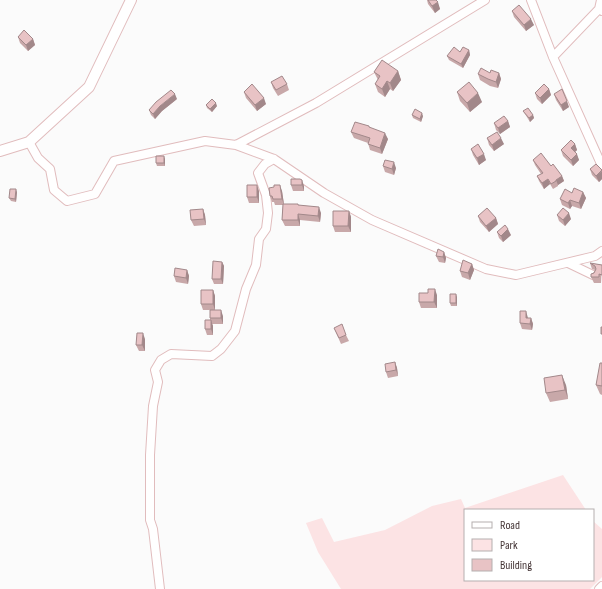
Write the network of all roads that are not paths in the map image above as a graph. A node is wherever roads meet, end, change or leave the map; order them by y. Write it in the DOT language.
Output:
graph roads {
  1 [pos="131,0"];
  2 [pos="485,0"];
  3 [pos="531,0"];
  4 [pos="601,0"];
  5 [pos="600,10"];
  6 [pos="553,57"];
  7 [pos="29,142"];
  8 [pos="236,144"];
  9 [pos="0,151"];
  10 [pos="274,159"];
  11 [pos="602,166"];
  12 [pos="602,250"];
  13 [pos="568,263"];
  14 [pos="593,275"];
  15 [pos="602,586"];
  16 [pos="160,589"];
  17 [pos="599,589"];
  1 -- 7 [label="street"];
  2 -- 8 [label="street"];
  3 -- 6 [label="street"];
  4 -- 5 [label="street"];
  5 -- 6 [label="street"];
  6 -- 11 [label="street"];
  7 -- 8 [label="street"];
  7 -- 9 [label="street"];
  8 -- 10 [label="street"];
  10 -- 13 [label="street"];
  10 -- 16 [label="street"];
  12 -- 13 [label="street"];
  13 -- 14 [label="street"];
  15 -- 17 [label="street"];
}
